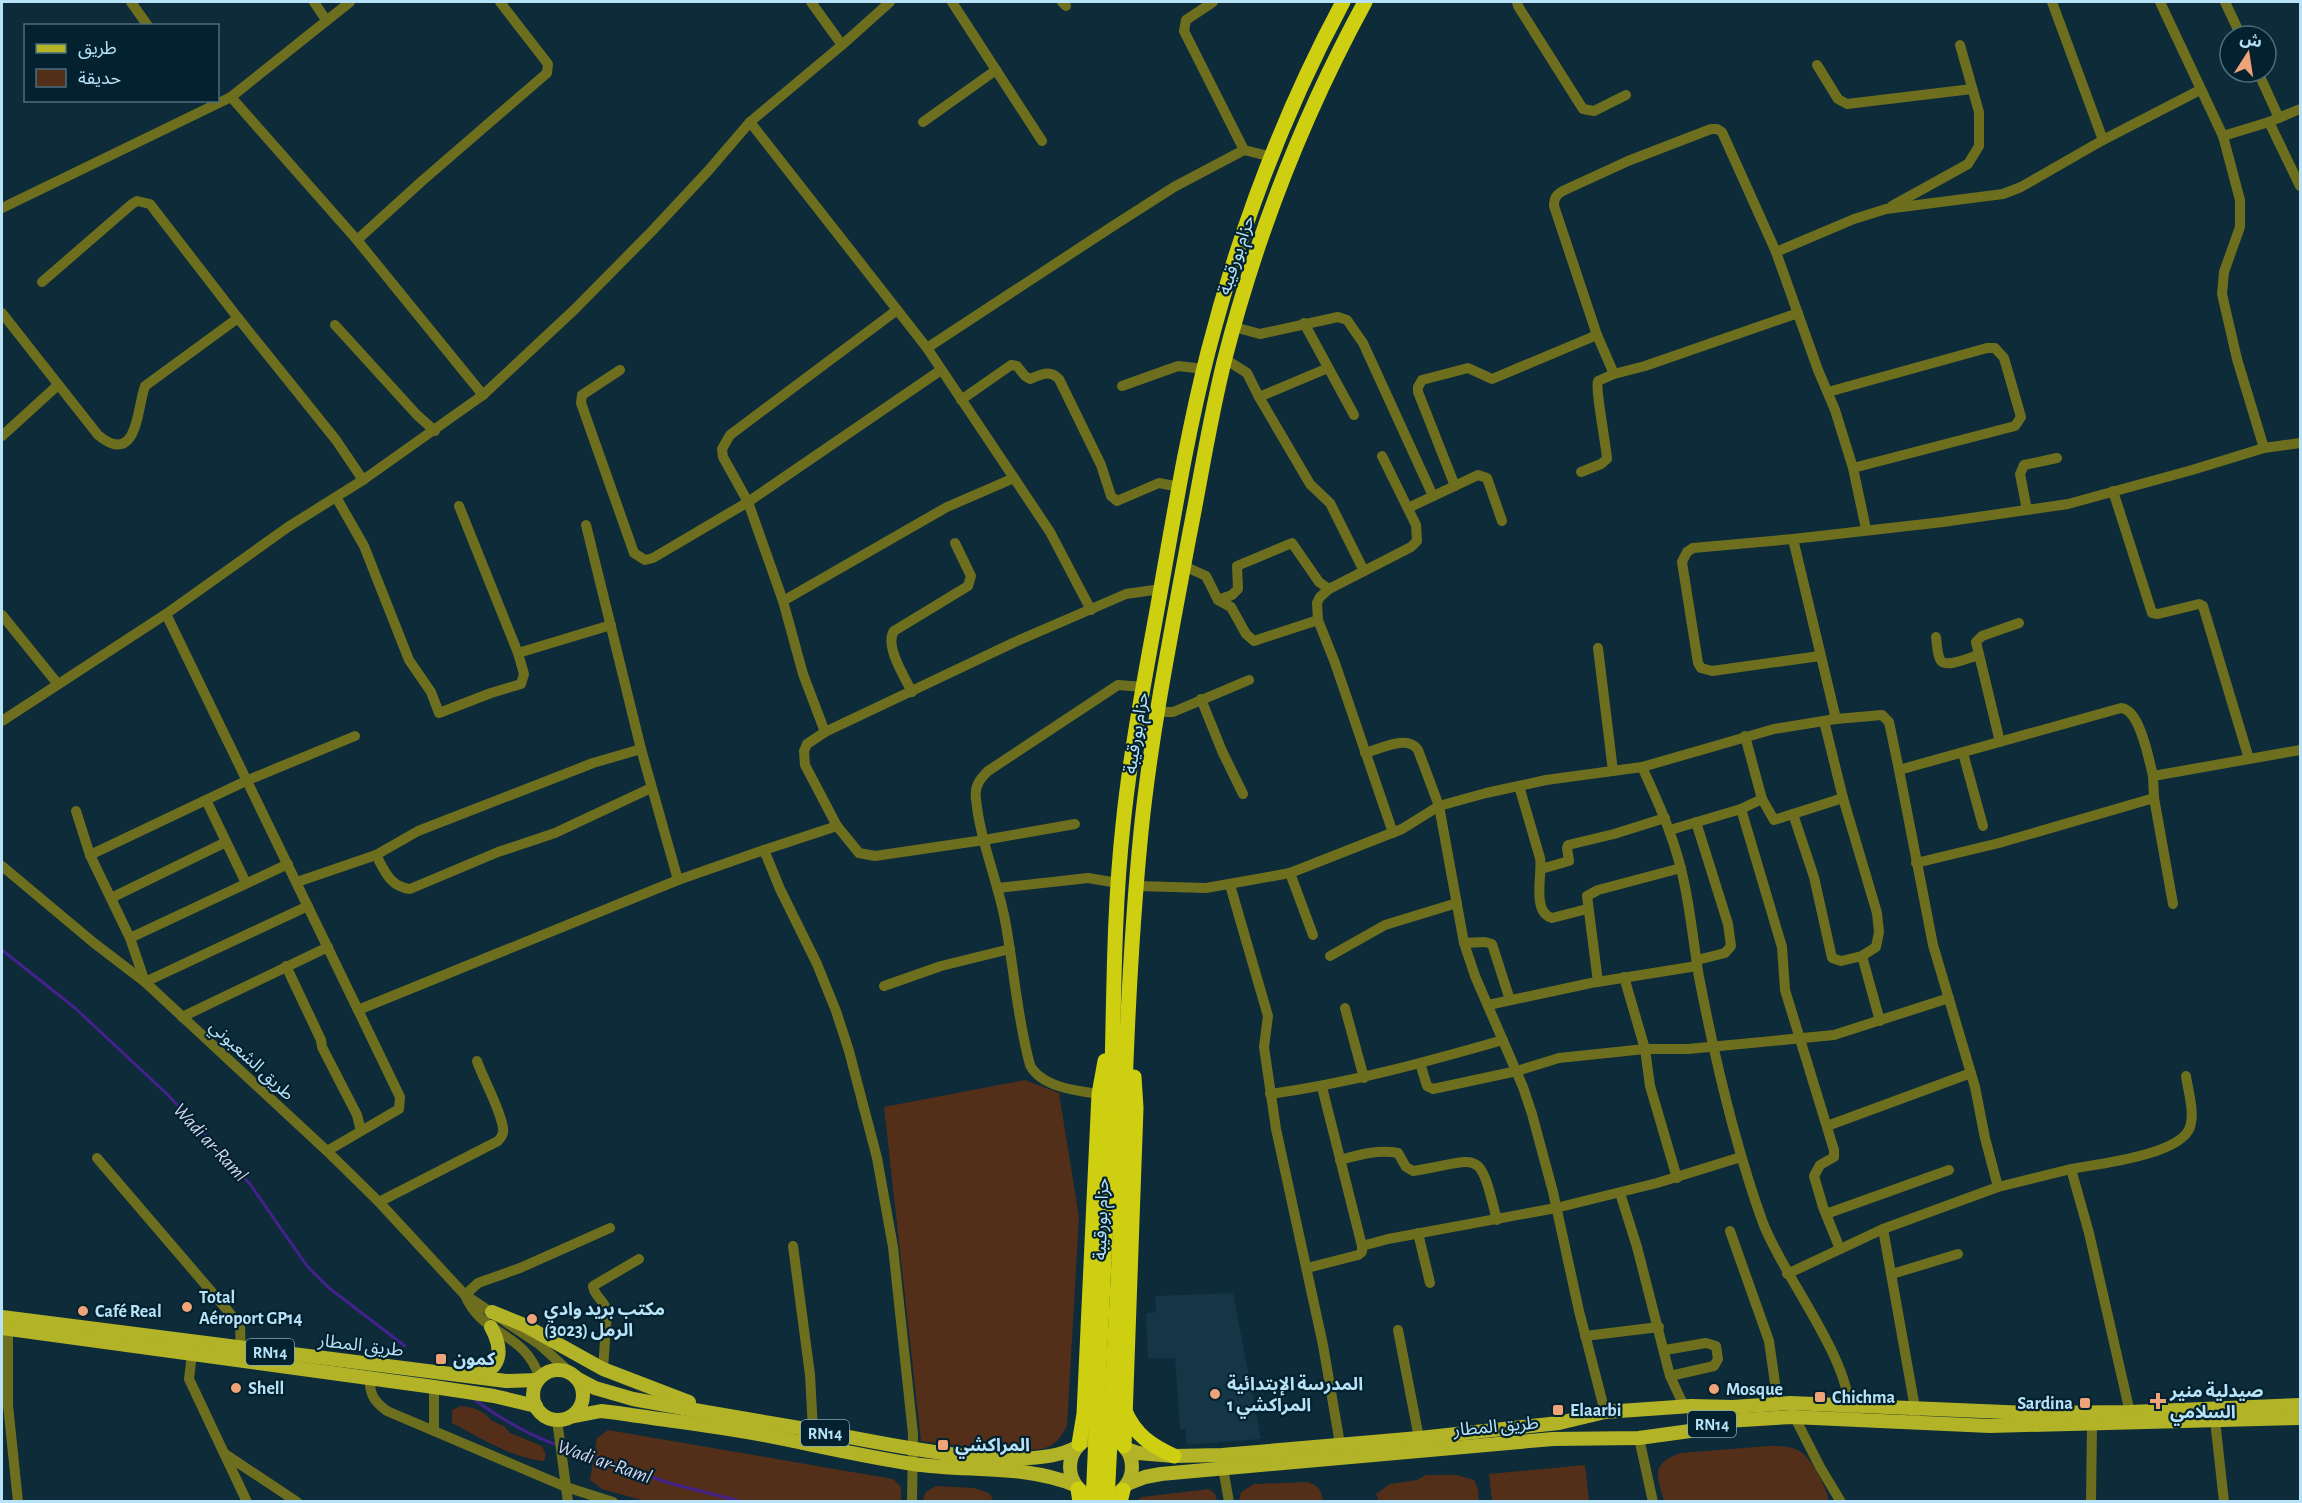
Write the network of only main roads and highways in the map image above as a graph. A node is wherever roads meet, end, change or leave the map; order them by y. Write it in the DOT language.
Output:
graph roads {
  1 [pos="1342,2"];
  2 [pos="1365,2"];
  3 [pos="1113,1017"];
  4 [pos="1129,1020"];
  5 [pos="1112,1260"];
  6 [pos="492,1312"];
  7 [pos="4,1324"];
  8 [pos="491,1327"];
  9 [pos="241,1354"];
  10 [pos="461,1375"];
  11 [pos="575,1376"];
  12 [pos="539,1380"];
  13 [pos="2301,1405"];
  14 [pos="536,1406"];
  15 [pos="1687,1406"];
  16 [pos="1124,1408"];
  17 [pos="1787,1408"];
  18 [pos="1598,1415"];
  19 [pos="564,1418"];
  20 [pos="2132,1418"];
  21 [pos="2301,1418"];
  22 [pos="754,1420"];
  23 [pos="1690,1431"];
  24 [pos="1593,1439"];
  25 [pos="1078,1445"];
  26 [pos="1125,1447"];
  27 [pos="1341,1451"];
  28 [pos="1174,1456"];
  29 [pos="1265,1458"];
  30 [pos="1078,1492"];
  31 [pos="1124,1492"];
  32 [pos="1093,1502"];
  33 [pos="1107,1502"];
  1 -- 3 [label="highway, حزام بورقيبة"];
  2 -- 4 [label="highway, حزام بورقيبة"];
  3 -- 5 [label="highway, حزام بورقيبة"];
  3 -- 25 [label="highway"];
  4 -- 5 [label="highway, حزام بورقيبة"];
  4 -- 16 [label="highway"];
  5 -- 32 [label="highway, حزام بورقيبة, bridge"];
  5 -- 33 [label="highway, حزام بورقيبة, bridge"];
  6 -- 22 [label="main road"];
  7 -- 9 [label="main road, طريق المطار / RN14"];
  7 -- 9 [label="main road, طريق المطار / RN14"];
  8 -- 10 [label="main road"];
  9 -- 10 [label="main road, طريق المطار / RN14"];
  9 -- 14 [label="main road, طريق المطار / RN14"];
  10 -- 12 [label="main road, طريق المطار / RN14"];
  11 -- 12 [label="main road, RN14"];
  11 -- 19 [label="main road"];
  11 -- 22 [label="main road, RN14"];
  12 -- 14 [label="main road"];
  13 -- 20 [label="main road, طريق المطار / RN14"];
  14 -- 19 [label="main road, RN14"];
  15 -- 17 [label="main road, طريق المطار / RN14"];
  15 -- 18 [label="main road, طريق المطار / RN14"];
  15 -- 23 [label="main road"];
  16 -- 26 [label="highway"];
  16 -- 28 [label="highway"];
  17 -- 20 [label="main road, طريق المطار / RN14"];
  17 -- 20 [label="main road, طريق المطار / RN14"];
  17 -- 23 [label="main road, طريق المطار / RN14"];
  18 -- 24 [label="main road"];
  18 -- 27 [label="main road, طريق المطار / RN14"];
  19 -- 30 [label="main road, RN14"];
  20 -- 21 [label="main road, طريق المطار / RN14"];
  22 -- 25 [label="main road, RN14"];
  23 -- 24 [label="main road, طريق المطار / RN14"];
  24 -- 27 [label="main road, طريق المطار / RN14"];
  25 -- 26 [label="main road"];
  25 -- 30 [label="main road"];
  26 -- 28 [label="main road, طريق المطار / RN14"];
  26 -- 31 [label="main road"];
  27 -- 29 [label="main road, طريق المطار / RN14"];
  28 -- 29 [label="main road, طريق المطار / RN14"];
  29 -- 31 [label="main road, طريق المطار / RN14"];
  30 -- 31 [label="main road"];
}
